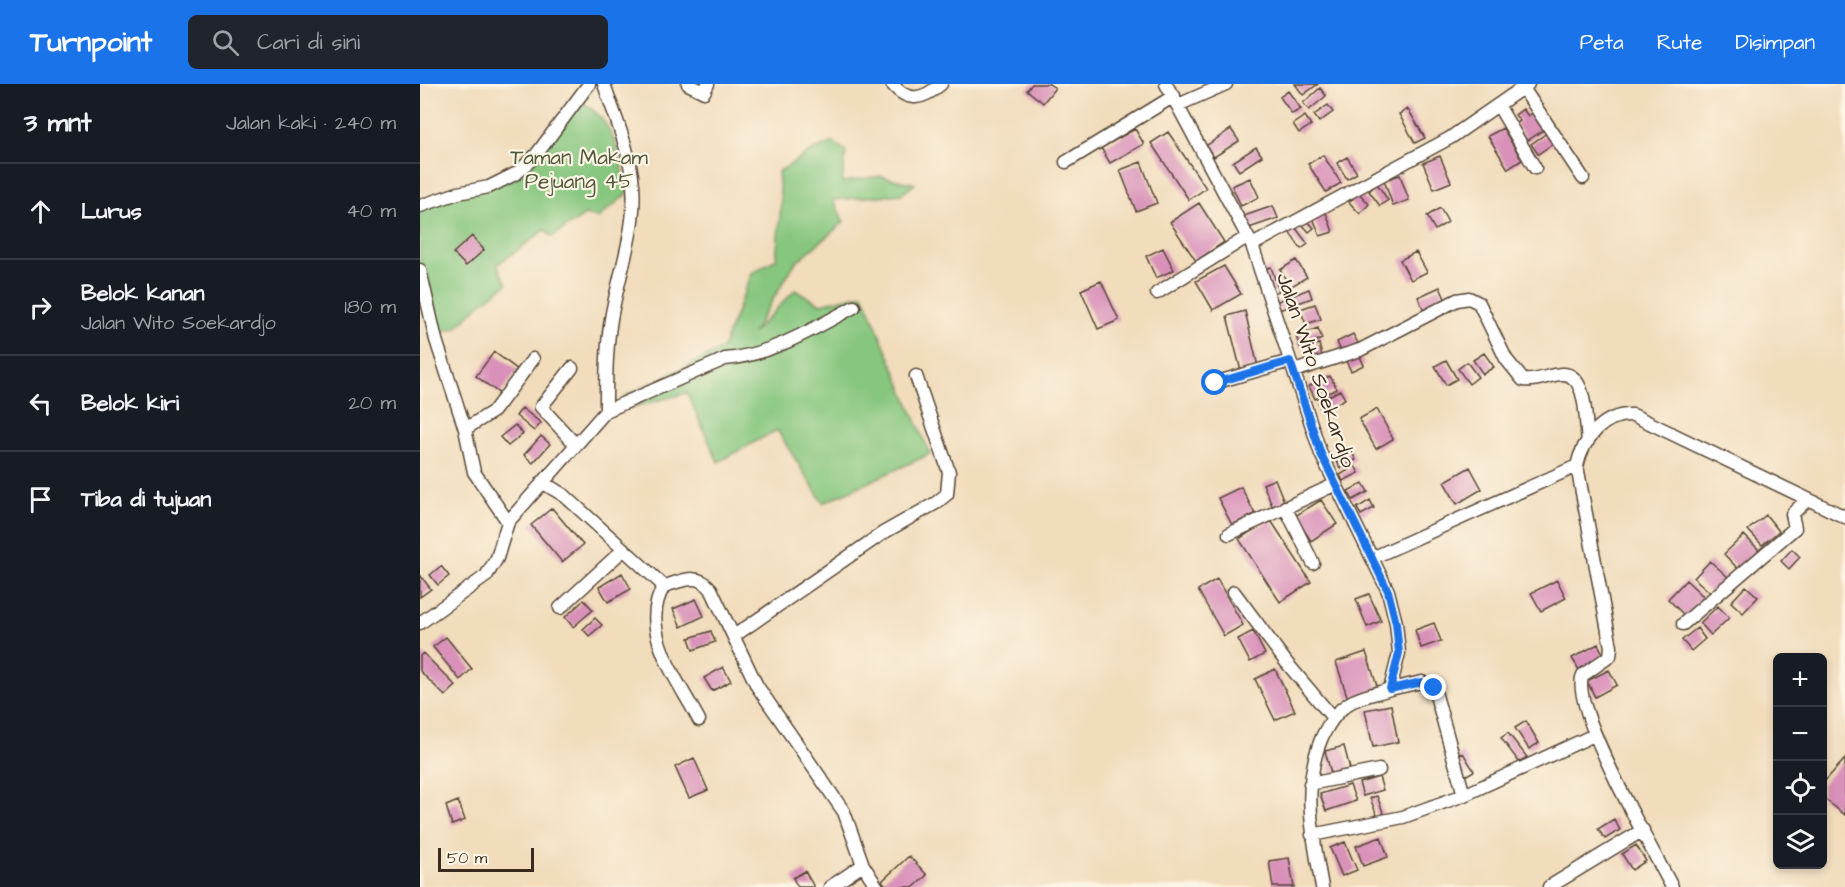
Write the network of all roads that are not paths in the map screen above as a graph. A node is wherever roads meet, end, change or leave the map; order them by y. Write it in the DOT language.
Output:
graph roads {
  1 [pos="589,84"];
  2 [pos="604,84"];
  3 [pos="688,84"];
  4 [pos="708,84"];
  5 [pos="892,84"];
  6 [pos="940,84"];
  7 [pos="1166,84"];
  8 [pos="1226,84"];
  9 [pos="1526,86"];
  10 [pos="1176,101"];
  11 [pos="1498,105"];
  12 [pos="1066,162"];
  13 [pos="1535,168"];
  14 [pos="1583,178"];
  15 [pos="420,206"];
  16 [pos="1249,241"];
  17 [pos="420,270"];
  18 [pos="1157,293"];
  19 [pos="854,307"];
  20 [pos="533,359"];
  21 [pos="1292,366"];
  22 [pos="572,368"];
  23 [pos="916,376"];
  24 [pos="1215,383"];
  25 [pos="606,411"];
  26 [pos="465,429"];
  27 [pos="1588,441"];
  28 [pos="576,445"];
  29 [pos="1577,466"];
  30 [pos="542,482"];
  31 [pos="1335,484"];
  32 [pos="1807,500"];
  33 [pos="1285,507"];
  34 [pos="1845,517"];
  35 [pos="508,522"];
  36 [pos="1229,534"];
  37 [pos="624,550"];
  38 [pos="1372,558"];
  39 [pos="1313,563"];
  40 [pos="664,586"];
  41 [pos="1234,592"];
  42 [pos="560,608"];
  43 [pos="420,623"];
  44 [pos="1683,624"];
  45 [pos="734,636"];
  46 [pos="1390,689"];
  47 [pos="1333,718"];
  48 [pos="699,720"];
  49 [pos="1594,735"];
  50 [pos="1379,770"];
  51 [pos="1310,784"];
  52 [pos="1464,795"];
  53 [pos="1643,830"];
  54 [pos="1312,835"];
  55 [pos="863,866"];
  56 [pos="830,887"];
  57 [pos="877,887"];
  58 [pos="1322,887"];
  59 [pos="1549,887"];
  60 [pos="1672,887"];
  1 -- 15 [label="street"];
  2 -- 25 [label="street"];
  3 -- 4 [label="street"];
  5 -- 6 [label="street"];
  7 -- 10 [label="street, Jalan Wito Soekardjo"];
  8 -- 10 [label="street"];
  9 -- 11 [label="street"];
  9 -- 14 [label="street"];
  10 -- 12 [label="street"];
  10 -- 16 [label="street, Jalan Wito Soekardjo"];
  11 -- 13 [label="street"];
  11 -- 16 [label="street"];
  16 -- 18 [label="street"];
  16 -- 21 [label="street, Jalan Wito Soekardjo"];
  17 -- 26 [label="street"];
  19 -- 25 [label="street"];
  20 -- 26 [label="street"];
  21 -- 24 [label="street"];
  21 -- 27 [label="street"];
  21 -- 31 [label="street, Jalan Wito Soekardjo"];
  22 -- 28 [label="street"];
  23 -- 45 [label="street"];
  25 -- 28 [label="street"];
  26 -- 35 [label="street"];
  27 -- 29 [label="street"];
  27 -- 32 [label="street"];
  28 -- 30 [label="street"];
  29 -- 38 [label="street"];
  29 -- 49 [label="street"];
  30 -- 35 [label="street"];
  30 -- 37 [label="street"];
  31 -- 33 [label="street"];
  31 -- 38 [label="street, Jalan Wito Soekardjo"];
  32 -- 34 [label="street"];
  32 -- 44 [label="street"];
  33 -- 36 [label="street"];
  33 -- 39 [label="street"];
  35 -- 43 [label="street"];
  37 -- 40 [label="street"];
  37 -- 42 [label="street"];
  38 -- 46 [label="street, Jalan Wito Soekardjo"];
  40 -- 45 [label="street"];
  40 -- 48 [label="street"];
  41 -- 47 [label="street"];
  45 -- 55 [label="street"];
  46 -- 47 [label="street"];
  46 -- 52 [label="street"];
  47 -- 51 [label="street"];
  49 -- 52 [label="street"];
  49 -- 53 [label="street"];
  50 -- 51 [label="street"];
  51 -- 54 [label="street"];
  52 -- 54 [label="street"];
  53 -- 59 [label="street"];
  53 -- 60 [label="street"];
  54 -- 58 [label="street"];
  55 -- 56 [label="street"];
  55 -- 57 [label="street"];
}
